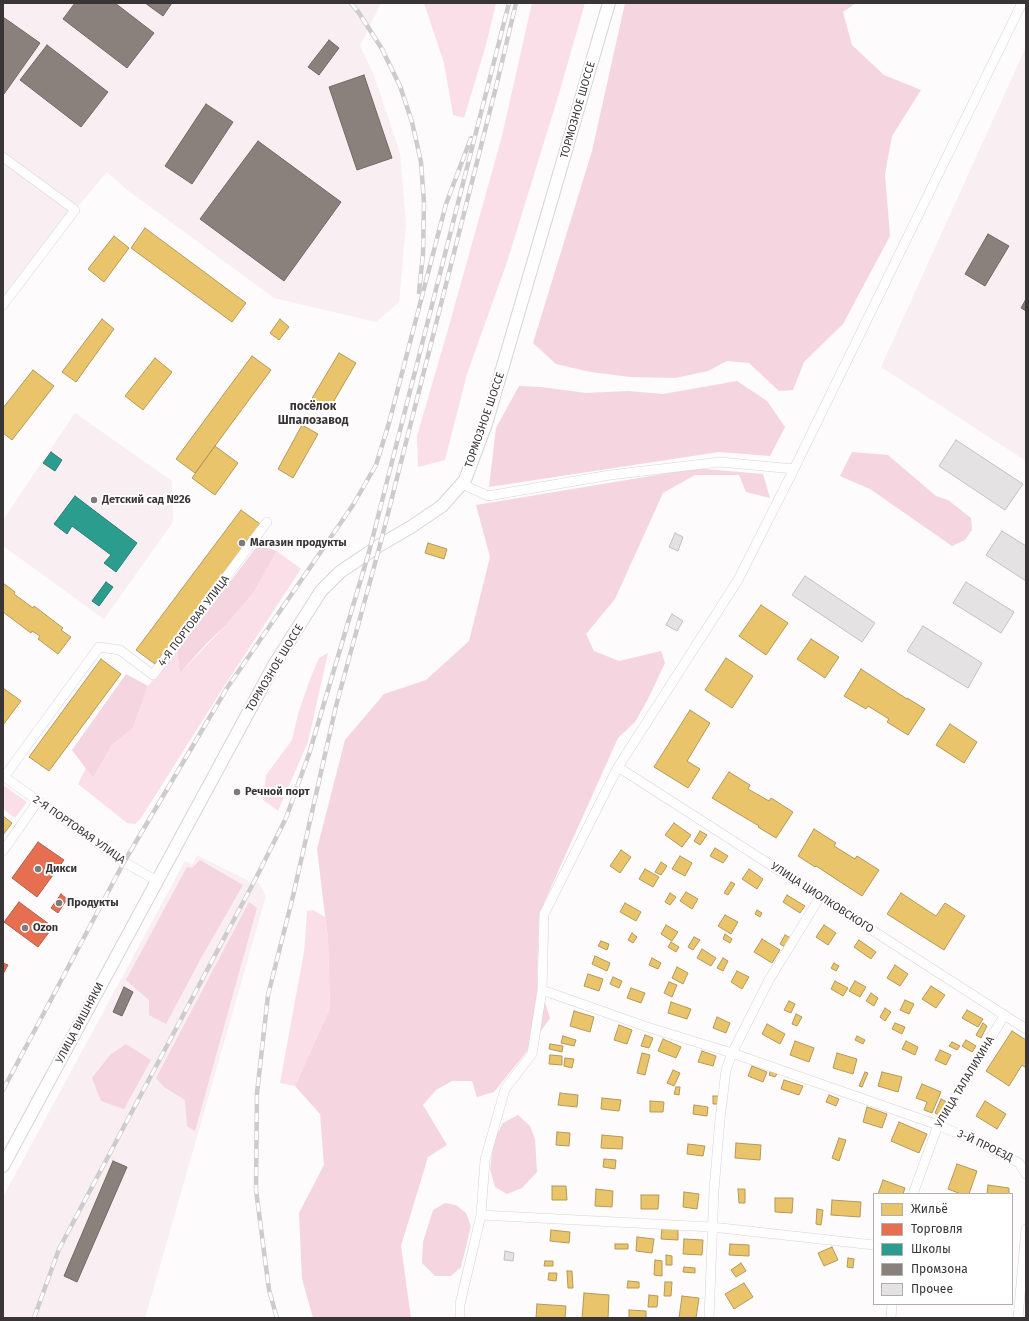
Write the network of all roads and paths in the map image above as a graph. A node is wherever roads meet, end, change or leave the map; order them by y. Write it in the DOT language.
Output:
graph roads {
  1 [pos="609,3"];
  2 [pos="1022,3"];
  3 [pos="3,157"];
  4 [pos="3,305"];
  5 [pos="794,468"];
  6 [pos="462,484"];
  7 [pos="267,522"];
  8 [pos="618,767"];
  9 [pos="4,777"];
  10 [pos="38,801"];
  11 [pos="3,851"];
  12 [pos="157,881"];
  13 [pos="820,897"];
  14 [pos="542,990"];
  15 [pos="1004,1016"];
  16 [pos="1026,1029"];
  17 [pos="732,1054"];
  18 [pos="938,1125"];
  19 [pos="3,1166"];
  20 [pos="1026,1174"];
  21 [pos="913,1193"];
  22 [pos="481,1215"];
  23 [pos="712,1227"];
  24 [pos="1026,1229"];
  25 [pos="873,1245"];
  26 [pos="892,1305"];
  27 [pos="460,1318"];
  28 [pos="709,1318"];
  29 [pos="891,1318"];
  30 [pos="1018,1318"];
  1 -- 6 [label="street, ТОРМОЗНОЕ ШОССЕ"];
  2 -- 5 [label="street"];
  3 -- 4 [label="street"];
  5 -- 6 [label="street"];
  5 -- 8 [label="street"];
  6 -- 12 [label="street, ТОРМОЗНОЕ ШОССЕ"];
  7 -- 9 [label="street, 4-Я ПОРТОВАЯ УЛИЦА"];
  8 -- 13 [label="street, УЛИЦА ЦИОЛКОВСКОГО"];
  8 -- 14 [label="street"];
  9 -- 10 [label="street, 2-Я ПОРТОВАЯ УЛИЦА"];
  10 -- 11 [label="street"];
  10 -- 12 [label="street, 2-Я ПОРТОВАЯ УЛИЦА"];
  12 -- 19 [label="street, УЛИЦА ВИШНЯКИ"];
  13 -- 15 [label="street, УЛИЦА ЦИОЛКОВСКОГО"];
  13 -- 17 [label="street"];
  14 -- 17 [label="street, 3-Й ПРОЕЗД"];
  14 -- 22 [label="street"];
  15 -- 16 [label="street, УЛИЦА ЦИОЛКОВСКОГО"];
  15 -- 18 [label="street, УЛИЦА ТАЛАЛИХИНА"];
  17 -- 18 [label="street, 3-Й ПРОЕЗД"];
  17 -- 23 [label="street"];
  18 -- 20 [label="street, 3-Й ПРОЕЗД"];
  18 -- 21 [label="street, УЛИЦА ТАЛАЛИХИНА"];
  22 -- 23 [label="street"];
  22 -- 27 [label="street"];
  23 -- 25 [label="street"];
  23 -- 28 [label="street"];
  24 -- 30 [label="street"];
  26 -- 29 [label="street"];
}
